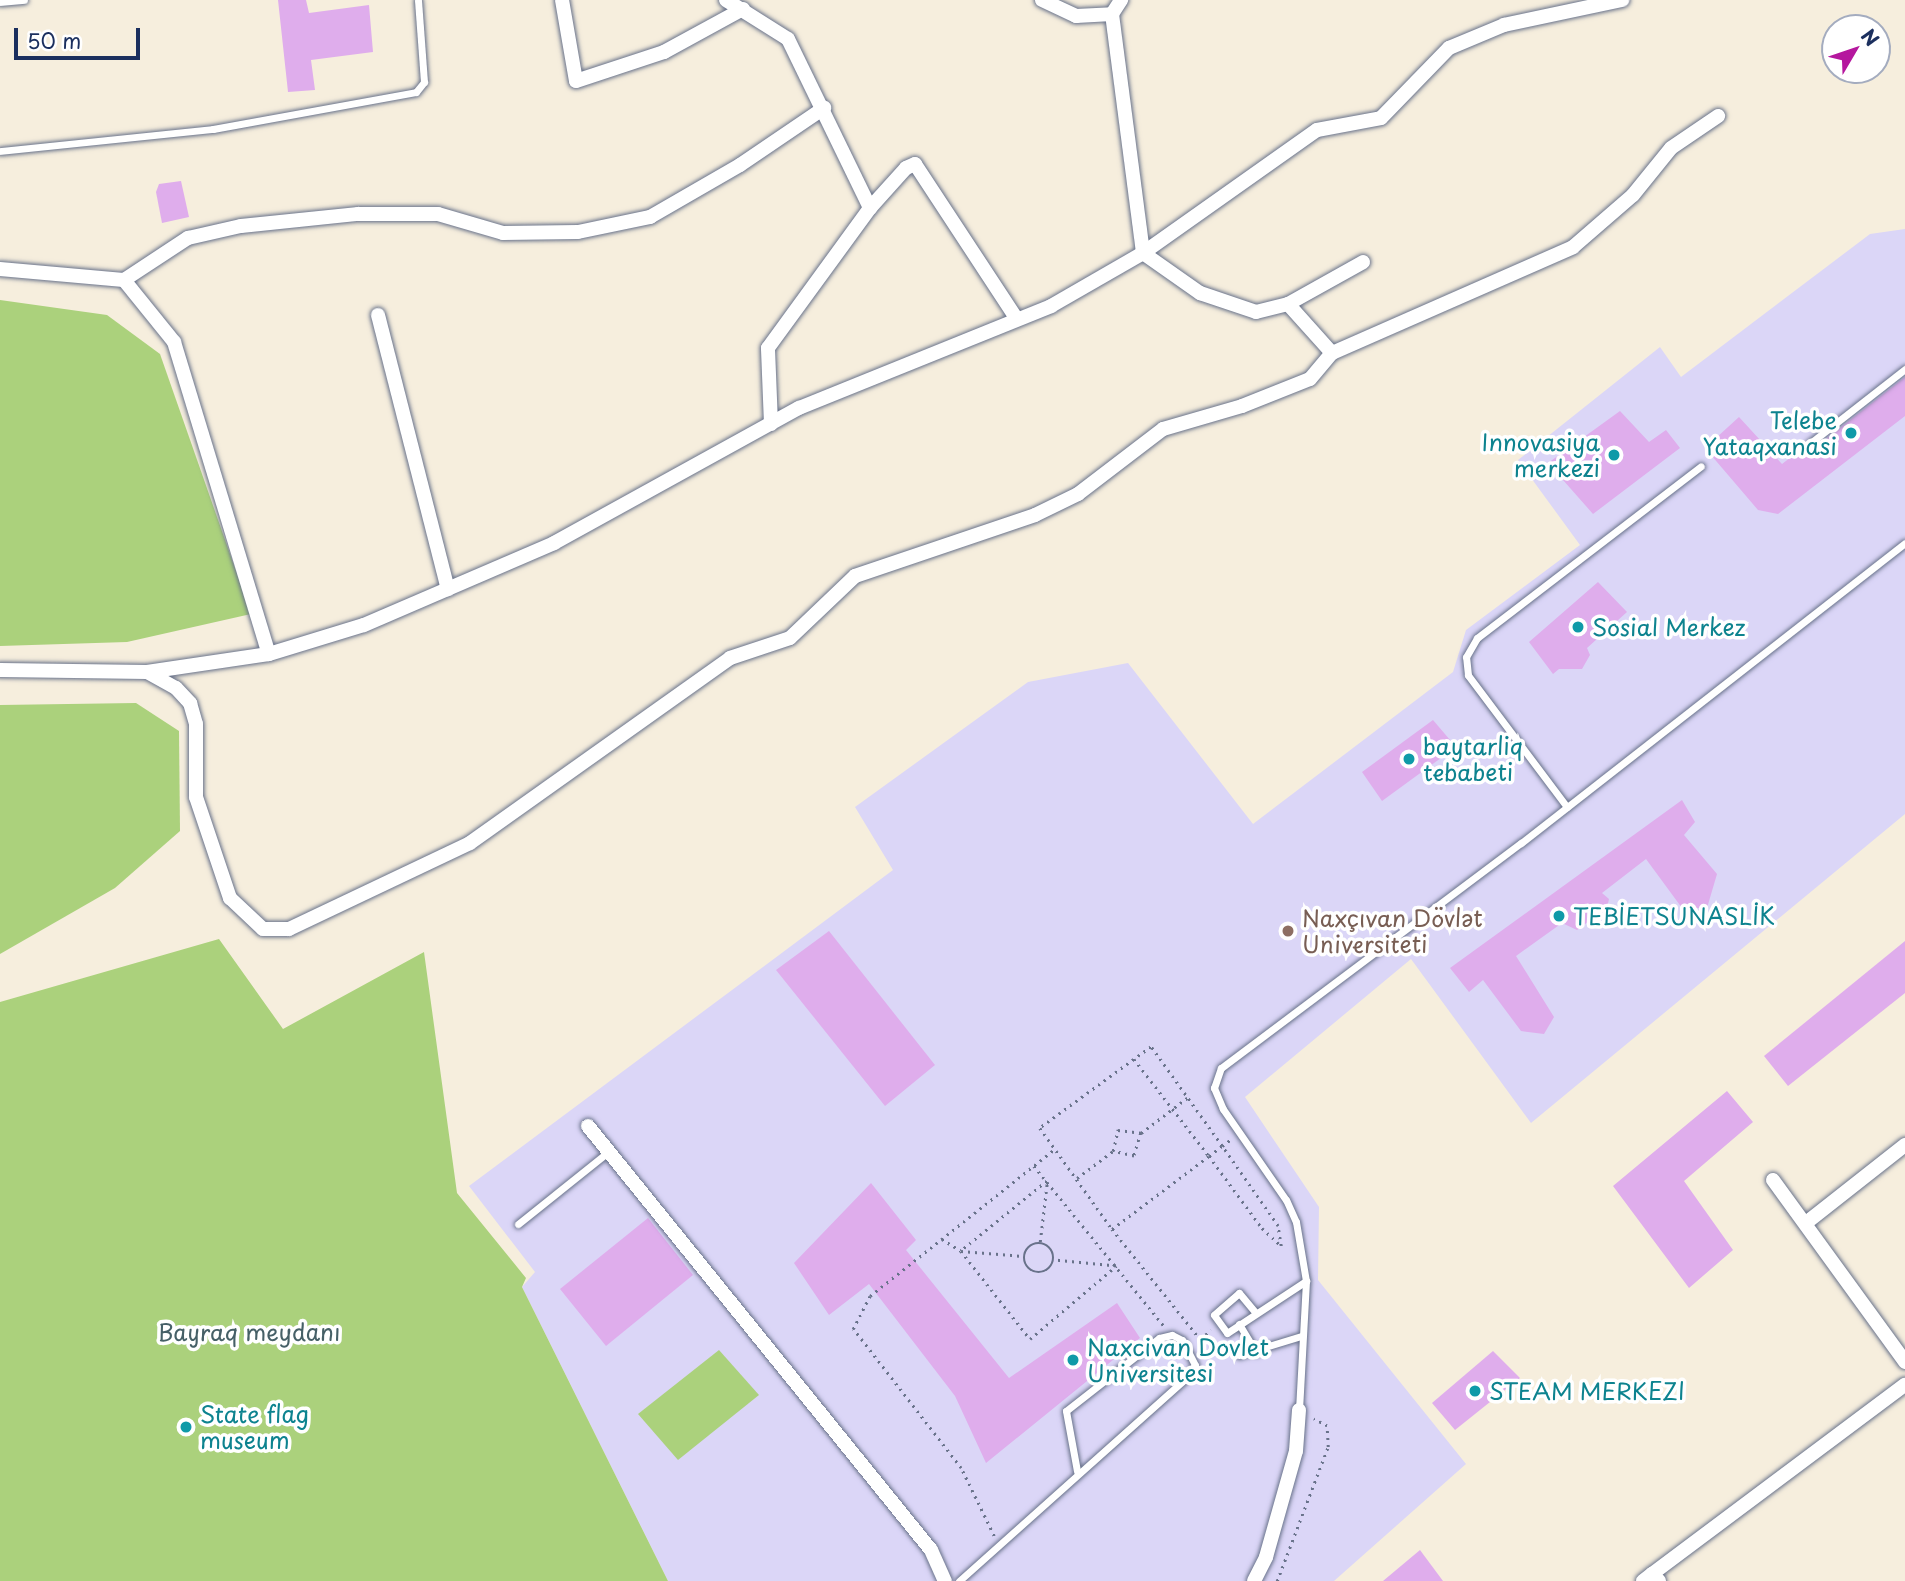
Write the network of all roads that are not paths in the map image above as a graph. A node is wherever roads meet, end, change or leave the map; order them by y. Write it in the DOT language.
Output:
graph roads {
  1 [pos="24,0"];
  2 [pos="418,0"];
  3 [pos="562,0"];
  4 [pos="726,0"];
  5 [pos="1042,0"];
  6 [pos="1121,0"];
  7 [pos="1622,0"];
  8 [pos="0,2"];
  9 [pos="743,9"];
  10 [pos="1112,14"];
  11 [pos="824,108"];
  12 [pos="1718,117"];
  13 [pos="0,151"];
  14 [pos="870,208"];
  15 [pos="1143,253"];
  16 [pos="1363,262"];
  17 [pos="0,269"];
  18 [pos="124,280"];
  19 [pos="1288,304"];
  20 [pos="378,315"];
  21 [pos="1016,318"];
  22 [pos="1332,353"];
  23 [pos="1905,369"];
  24 [pos="771,424"];
  25 [pos="1809,444"];
  26 [pos="1701,466"];
  27 [pos="1905,543"];
  28 [pos="448,589"];
  29 [pos="269,654"];
  30 [pos="0,670"];
  31 [pos="147,672"];
  32 [pos="1567,807"];
  33 [pos="588,1126"];
  34 [pos="1905,1145"];
  35 [pos="608,1152"];
  36 [pos="1773,1180"];
  37 [pos="1811,1219"];
  38 [pos="518,1224"];
  39 [pos="1306,1281"];
  40 [pos="1255,1312"];
  41 [pos="1239,1324"];
  42 [pos="1301,1336"];
  43 [pos="1256,1352"];
  44 [pos="1239,1355"];
  45 [pos="1905,1362"];
  46 [pos="1905,1385"];
  47 [pos="1299,1410"];
  48 [pos="1077,1471"];
  49 [pos="1651,1578"];
  50 [pos="945,1581"];
  51 [pos="959,1581"];
  52 [pos="1254,1581"];
  1 -- 8 [label="lane"];
  2 -- 13 [label="lane"];
  3 -- 9 [label="street"];
  4 -- 9 [label="street"];
  5 -- 10 [label="street"];
  6 -- 10 [label="street"];
  7 -- 15 [label="street"];
  9 -- 11 [label="street"];
  10 -- 15 [label="street"];
  11 -- 14 [label="street"];
  11 -- 18 [label="street"];
  12 -- 22 [label="street"];
  14 -- 21 [label="street"];
  14 -- 24 [label="street"];
  15 -- 19 [label="street"];
  15 -- 21 [label="street"];
  16 -- 19 [label="street"];
  17 -- 18 [label="street"];
  18 -- 29 [label="street"];
  19 -- 22 [label="street"];
  20 -- 28 [label="street"];
  21 -- 24 [label="street"];
  22 -- 31 [label="street"];
  23 -- 25 [label="lane"];
  24 -- 28 [label="street"];
  26 -- 32 [label="lane"];
  27 -- 32 [label="lane"];
  28 -- 29 [label="street"];
  29 -- 31 [label="street"];
  30 -- 31 [label="street"];
  32 -- 39 [label="lane"];
  33 -- 35 [label="street"];
  34 -- 37 [label="street"];
  35 -- 38 [label="lane"];
  35 -- 50 [label="street"];
  36 -- 45 [label="street"];
  39 -- 40 [label="lane"];
  39 -- 42 [label="lane"];
  40 -- 41 [label="lane"];
  40 -- 41 [label="lane"];
  41 -- 43 [label="lane"];
  42 -- 43 [label="lane"];
  42 -- 47 [label="lane"];
  43 -- 44 [label="lane"];
  46 -- 49 [label="street"];
  47 -- 52 [label="street"];
  48 -- 48 [label="lane"];
  48 -- 51 [label="lane"];
}
